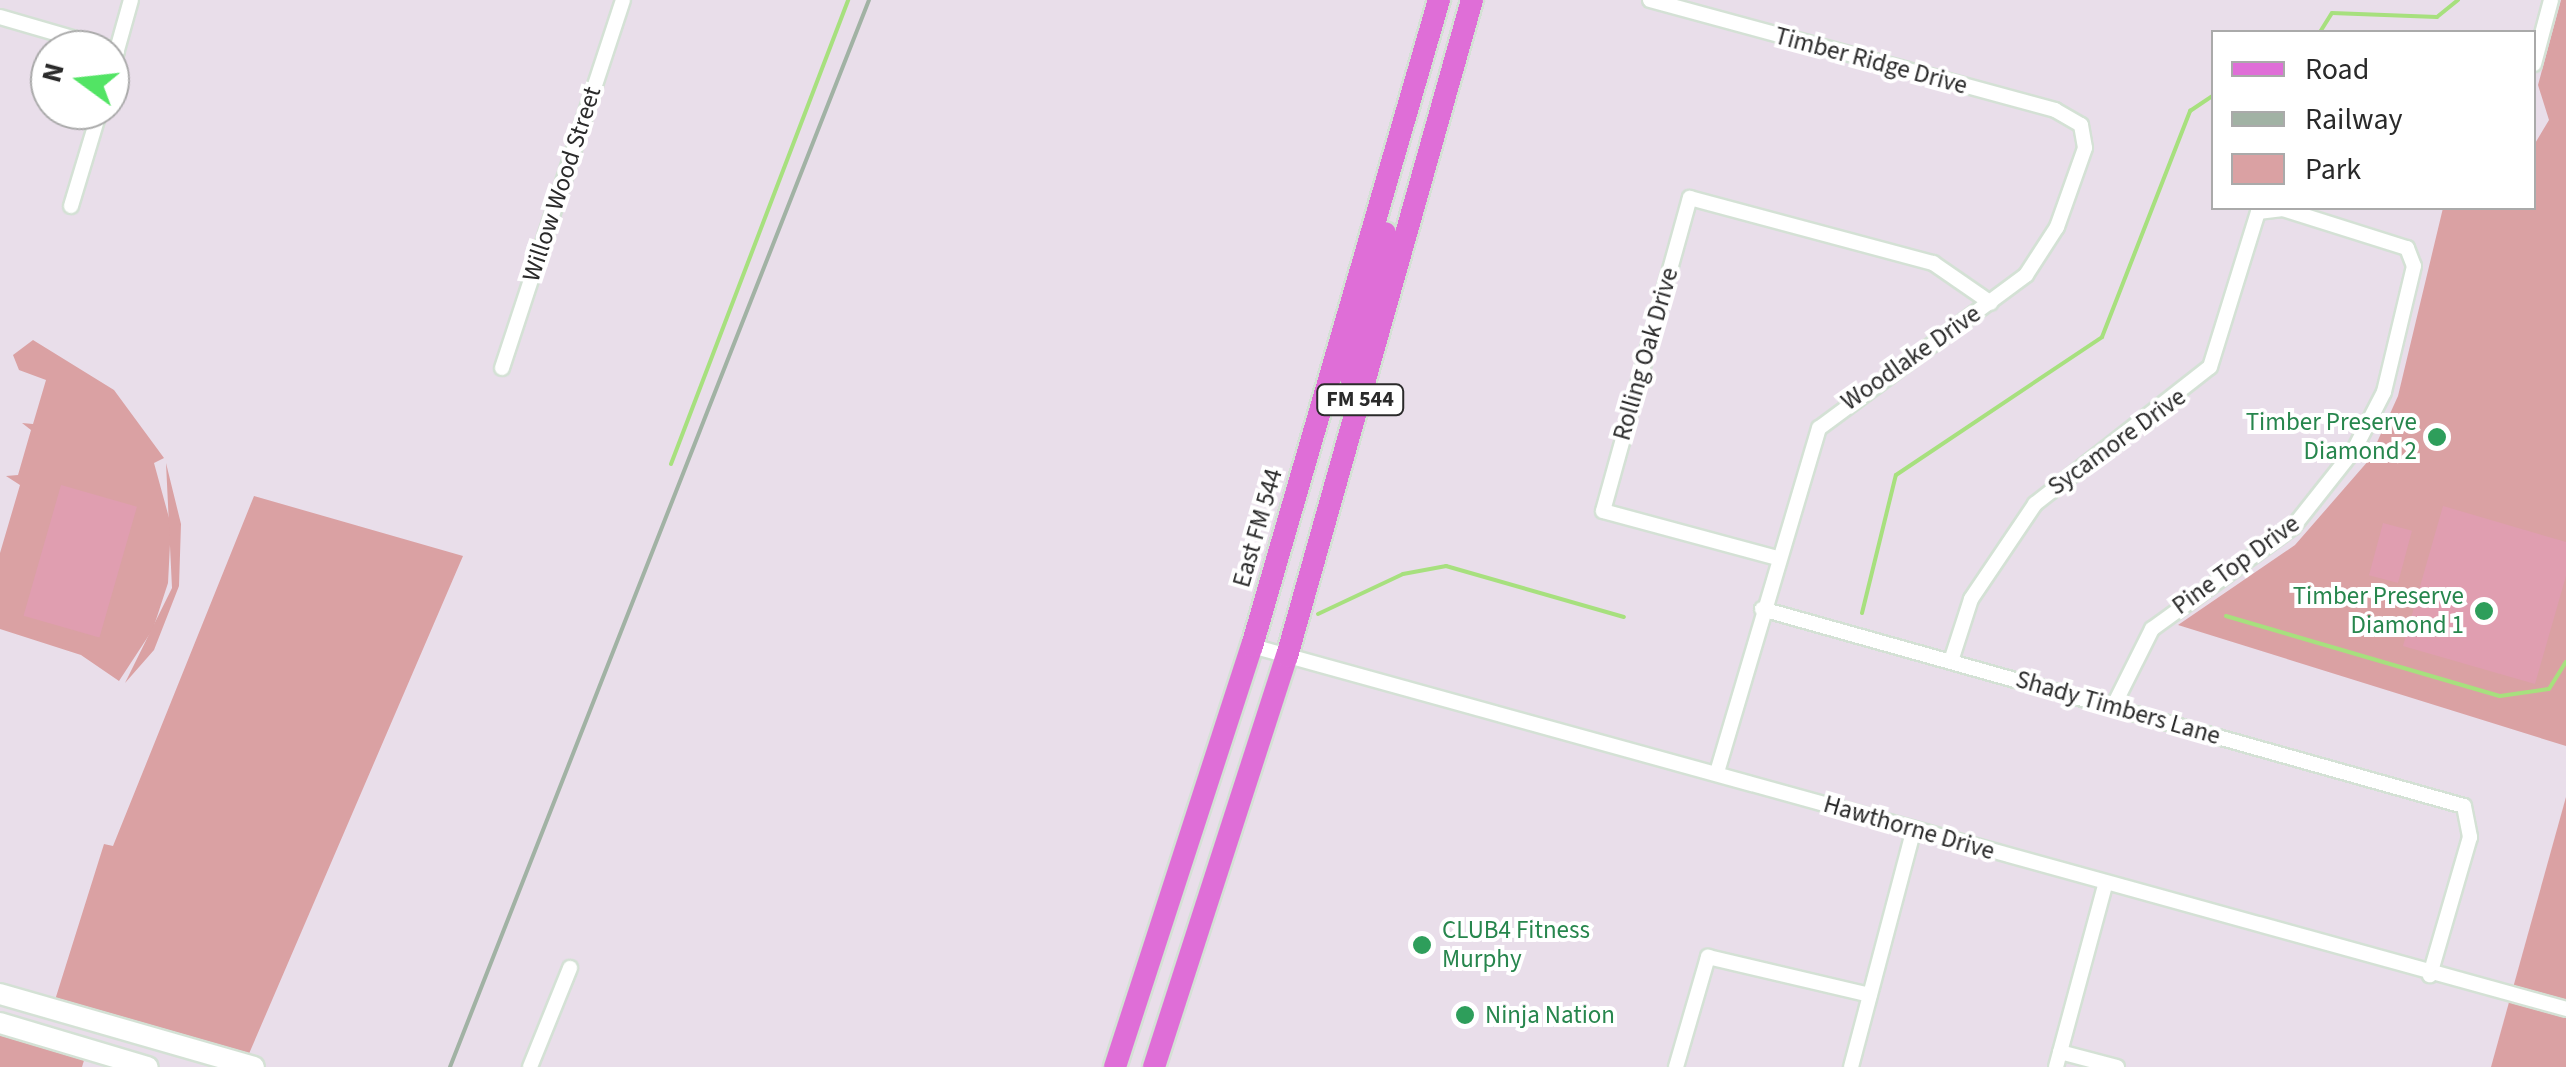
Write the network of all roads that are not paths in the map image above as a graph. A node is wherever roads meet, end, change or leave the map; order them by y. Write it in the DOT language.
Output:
graph roads {
  1 [pos="132,0"];
  2 [pos="623,0"];
  3 [pos="1438,0"];
  4 [pos="1472,0"];
  5 [pos="1650,0"];
  6 [pos="2552,0"];
  7 [pos="0,17"];
  8 [pos="45,30"];
  9 [pos="123,30"];
  10 [pos="2536,57"];
  11 [pos="94,130"];
  12 [pos="2084,134"];
  13 [pos="1381,200"];
  14 [pos="71,206"];
  15 [pos="2275,210"];
  16 [pos="2287,210"];
  17 [pos="2258,212"];
  18 [pos="1991,302"];
  19 [pos="502,368"];
  20 [pos="1365,382"];
  21 [pos="1777,558"];
  22 [pos="1762,609"];
  23 [pos="1252,646"];
  24 [pos="1287,656"];
  25 [pos="1951,662"];
  26 [pos="2114,707"];
  27 [pos="1717,774"];
  28 [pos="1914,829"];
  29 [pos="2105,885"];
  30 [pos="570,968"];
  31 [pos="2430,975"];
  32 [pos="1870,995"];
  33 [pos="7,996"];
  34 [pos="2566,1009"];
  35 [pos="3,1023"];
  36 [pos="1124,1040"];
  37 [pos="2058,1059"];
  38 [pos="1156,1060"];
  39 [pos="148,1067"];
  40 [pos="254,1067"];
  41 [pos="530,1067"];
  42 [pos="1115,1067"];
  43 [pos="1676,1067"];
  44 [pos="1851,1067"];
  45 [pos="2117,1067"];
  1 -- 9 [label="street"];
  2 -- 19 [label="street, Willow Wood Street"];
  3 -- 13 [label="main road, East FM 544 / FM 544"];
  4 -- 20 [label="main road, FM 544"];
  5 -- 12 [label="street, Timber Ridge Drive"];
  6 -- 10 [label="street"];
  7 -- 8 [label="street"];
  11 -- 14 [label="street"];
  12 -- 18 [label="street, Woodlake Drive"];
  13 -- 20 [label="main road"];
  13 -- 23 [label="main road, East FM 544 / FM 544"];
  15 -- 17 [label="street, Pine Top Drive"];
  16 -- 26 [label="street, Pine Top Drive"];
  17 -- 25 [label="street, Sycamore Drive"];
  18 -- 21 [label="street, Woodlake Drive"];
  18 -- 21 [label="street, Rolling Oak Drive"];
  20 -- 24 [label="main road, FM 544"];
  21 -- 22 [label="street, Woodlake Drive"];
  22 -- 25 [label="street, Shady Timbers Lane"];
  22 -- 27 [label="street, Woodlake Drive"];
  23 -- 24 [label="street, Hawthorne Drive"];
  23 -- 36 [label="main road, East FM 544 / FM 544"];
  24 -- 27 [label="street, Hawthorne Drive"];
  24 -- 38 [label="main road, FM 544"];
  25 -- 26 [label="street, Shady Timbers Lane"];
  26 -- 31 [label="street, Shady Timbers Lane"];
  27 -- 28 [label="street, Hawthorne Drive"];
  28 -- 29 [label="street, Hawthorne Drive"];
  28 -- 32 [label="street"];
  29 -- 31 [label="street, Hawthorne Drive"];
  29 -- 37 [label="street"];
  30 -- 41 [label="street"];
  31 -- 34 [label="street, Hawthorne Drive"];
  32 -- 43 [label="street"];
  32 -- 44 [label="street"];
  33 -- 35 [label="main road"];
  33 -- 40 [label="main road"];
  35 -- 39 [label="main road"];
  36 -- 38 [label="main road"];
  36 -- 42 [label="main road, East FM 544 / FM 544"];
  37 -- 45 [label="street"];
}
